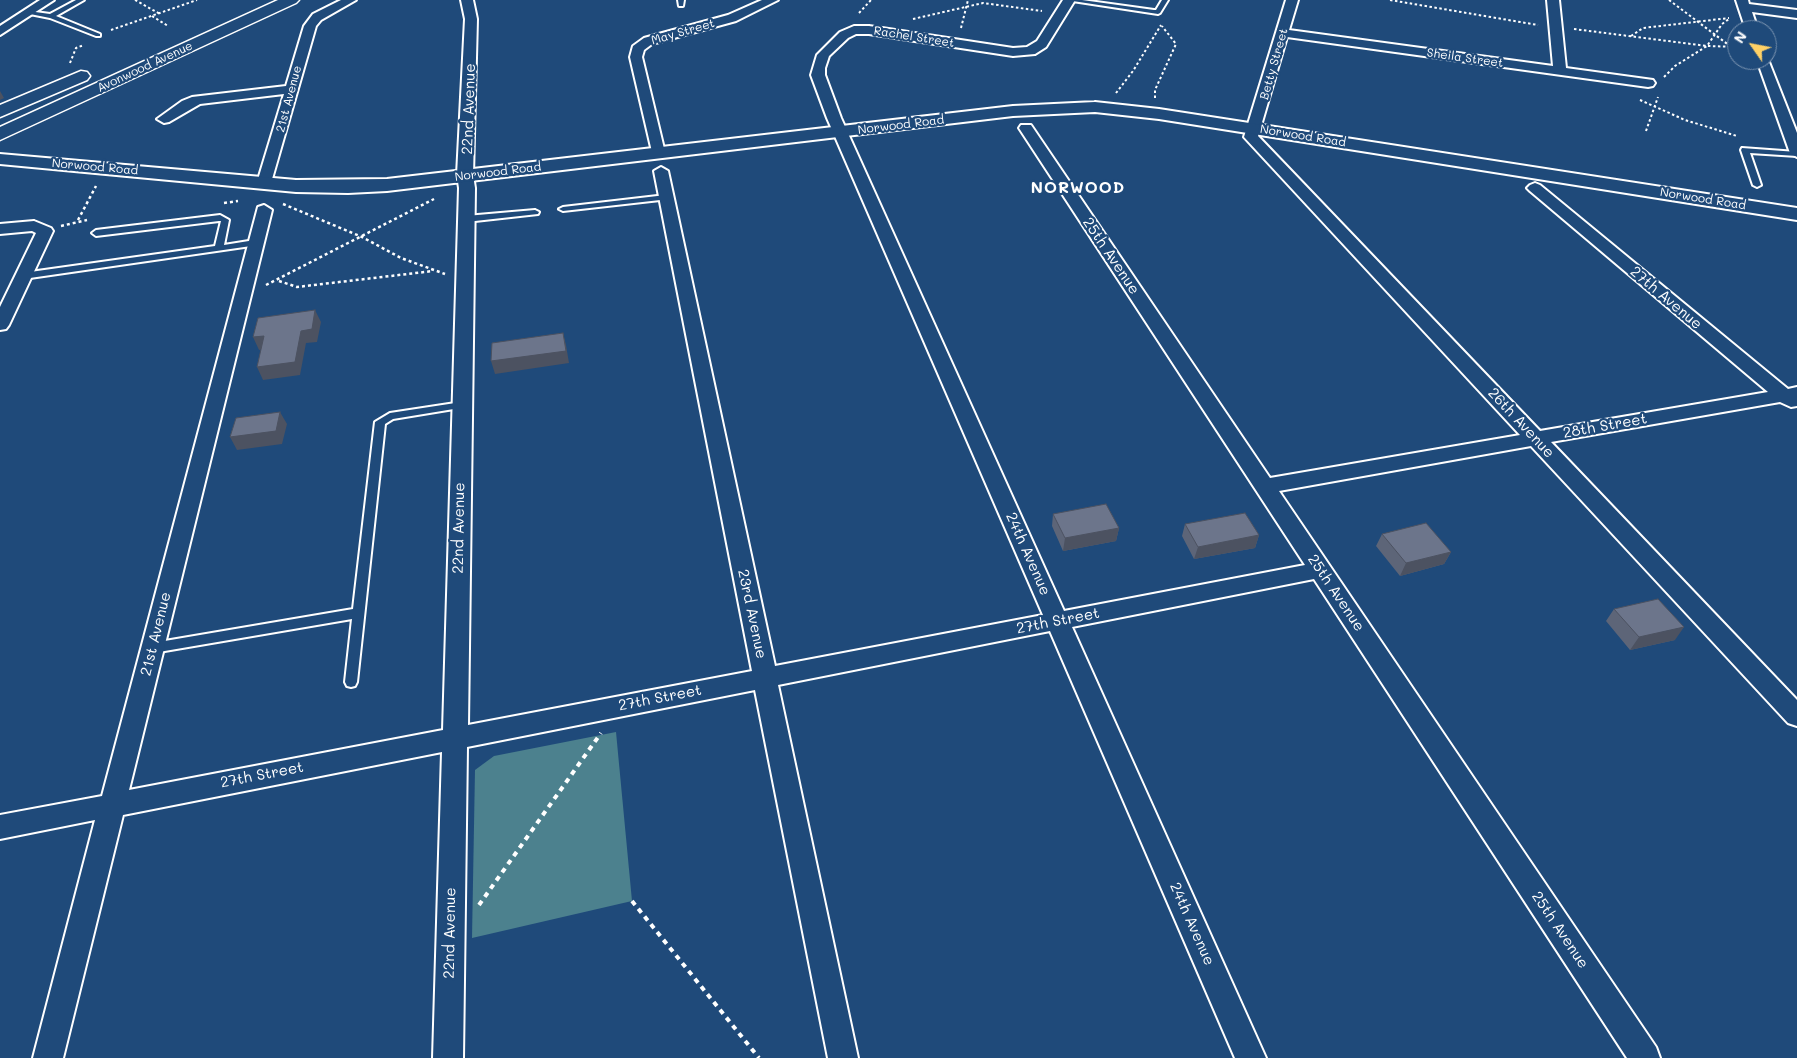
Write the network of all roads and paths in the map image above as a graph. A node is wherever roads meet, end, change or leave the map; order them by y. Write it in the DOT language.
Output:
graph roads {
  1 [pos="48,0"];
  2 [pos="81,0"];
  3 [pos="135,0"];
  4 [pos="197,0"];
  5 [pos="291,0"];
  6 [pos="350,0"];
  7 [pos="467,0"];
  8 [pos="772,0"];
  9 [pos="968,0"];
  10 [pos="1069,0"];
  11 [pos="1165,0"];
  12 [pos="1292,0"];
  13 [pos="1553,0"];
  14 [pos="1669,0"];
  15 [pos="1743,4"];
  16 [pos="967,6"];
  17 [pos="28,13"];
  18 [pos="160,14"];
  19 [pos="1060,14"];
  20 [pos="1797,14"];
  21 [pos="50,16"];
  22 [pos="152,16"];
  23 [pos="1749,20"];
  24 [pos="1696,22"];
  25 [pos="168,26"];
  26 [pos="0,31"];
  27 [pos="877,31"];
  28 [pos="1283,33"];
  29 [pos="1713,34"];
  30 [pos="98,35"];
  31 [pos="1630,36"];
  32 [pos="1727,43"];
  33 [pos="962,44"];
  34 [pos="68,68"];
  35 [pos="98,68"];
  36 [pos="1767,70"];
  37 [pos="1560,71"];
  38 [pos="1654,83"];
  39 [pos="292,89"];
  40 [pos="1115,94"];
  41 [pos="1639,99"];
  42 [pos="1156,106"];
  43 [pos="1654,108"];
  44 [pos="0,112"];
  45 [pos="164,119"];
  46 [pos="1026,128"];
  47 [pos="1254,128"];
  48 [pos="1646,131"];
  49 [pos="840,132"];
  50 [pos="0,134"];
  51 [pos="1737,136"];
  52 [pos="1797,154"];
  53 [pos="0,159"];
  54 [pos="659,162"];
  55 [pos="465,175"];
  56 [pos="265,183"];
  57 [pos="97,184"];
  58 [pos="1757,184"];
  59 [pos="1535,188"];
  60 [pos="438,197"];
  61 [pos="666,197"];
  62 [pos="269,206"];
  63 [pos="563,209"];
  64 [pos="535,212"];
  65 [pos="1797,214"];
  66 [pos="466,219"];
  67 [pos="78,221"];
  68 [pos="0,229"];
  69 [pos="96,233"];
  70 [pos="362,237"];
  71 [pos="255,243"];
  72 [pos="219,247"];
  73 [pos="437,271"];
  74 [pos="23,276"];
  75 [pos="464,278"];
  76 [pos="278,281"];
  77 [pos="242,294"];
  78 [pos="0,324"];
  79 [pos="1793,398"];
  80 [pos="462,405"];
  81 [pos="1536,438"];
  82 [pos="1264,486"];
  83 [pos="1320,570"];
  84 [pos="359,613"];
  85 [pos="1057,621"];
  86 [pos="153,648"];
  87 [pos="765,678"];
  88 [pos="351,682"];
  89 [pos="1797,716"];
  90 [pos="606,726"];
  91 [pos="455,738"];
  92 [pos="113,804"];
  93 [pos="0,827"];
  94 [pos="632,902"];
  95 [pos="477,907"];
  96 [pos="48,1058"];
  97 [pos="448,1058"];
  98 [pos="759,1058"];
  99 [pos="844,1058"];
  100 [pos="1251,1058"];
  101 [pos="1646,1058"];
  1 -- 17 [label="street"];
  2 -- 21 [label="lane"];
  3 -- 18 [label="path"];
  4 -- 18 [label="path"];
  5 -- 50 [label="main road, Avonwood Avenue"];
  6 -- 39 [label="street, 21st Avenue"];
  7 -- 55 [label="street, 22nd Avenue"];
  8 -- 54 [label="street, May Street"];
  9 -- 16 [label="path"];
  10 -- 11 [label="lane"];
  10 -- 19 [label="street, Rachel Street"];
  12 -- 28 [label="street, Betty Street"];
  13 -- 37 [label="street"];
  14 -- 24 [label="path"];
  15 -- 20 [label="street"];
  15 -- 23 [label="street"];
  16 -- 19 [label="path"];
  16 -- 27 [label="path"];
  16 -- 33 [label="path"];
  17 -- 21 [label="lane"];
  17 -- 26 [label="street"];
  18 -- 22 [label="path"];
  19 -- 33 [label="street, Rachel Street"];
  21 -- 30 [label="lane"];
  22 -- 25 [label="path"];
  22 -- 30 [label="path"];
  24 -- 29 [label="path"];
  24 -- 29 [label="path"];
  24 -- 31 [label="path"];
  27 -- 33 [label="street, Rachel Street"];
  27 -- 49 [label="street, Rachel Street"];
  28 -- 37 [label="street, Sheila Street"];
  28 -- 47 [label="street, Betty Street"];
  29 -- 32 [label="path"];
  29 -- 38 [label="path"];
  30 -- 34 [label="path"];
  35 -- 44 [label="main road, Avonwood Avenue"];
  36 -- 52 [label="street"];
  37 -- 38 [label="street, Sheila Street"];
  38 -- 43 [label="path"];
  39 -- 45 [label="street"];
  39 -- 56 [label="street, 21st Avenue"];
  40 -- 42 [label="path"];
  41 -- 43 [label="path"];
  43 -- 48 [label="path"];
  43 -- 51 [label="path"];
  46 -- 82 [label="street, 25th Avenue"];
  47 -- 49 [label="street, Norwood Road"];
  47 -- 65 [label="street, Norwood Road"];
  47 -- 81 [label="street, 26th Avenue"];
  49 -- 54 [label="street, Norwood Road"];
  49 -- 85 [label="street, 24th Avenue"];
  52 -- 58 [label="lane"];
  53 -- 56 [label="street, Norwood Road"];
  54 -- 55 [label="street, Norwood Road"];
  54 -- 61 [label="street, 23rd Avenue"];
  55 -- 56 [label="street, Norwood Road"];
  55 -- 66 [label="street, 22nd Avenue"];
  57 -- 67 [label="path"];
  59 -- 79 [label="street, 27th Avenue"];
  60 -- 70 [label="path"];
  61 -- 63 [label="lane"];
  61 -- 87 [label="street, 23rd Avenue"];
  62 -- 70 [label="path"];
  62 -- 71 [label="street, 21st Avenue"];
  64 -- 66 [label="lane"];
  66 -- 75 [label="street, 22nd Avenue"];
  68 -- 74 [label="street"];
  69 -- 72 [label="lane"];
  70 -- 73 [label="path"];
  70 -- 76 [label="path"];
  71 -- 72 [label="lane"];
  71 -- 77 [label="street, 21st Avenue"];
  72 -- 74 [label="lane"];
  73 -- 75 [label="path"];
  73 -- 76 [label="path"];
  74 -- 78 [label="street"];
  75 -- 80 [label="street, 22nd Avenue"];
  76 -- 77 [label="path"];
  77 -- 86 [label="street, 21st Avenue"];
  79 -- 81 [label="street, 28th Street"];
  80 -- 84 [label="lane"];
  80 -- 91 [label="street, 22nd Avenue"];
  81 -- 82 [label="street, 28th Street"];
  81 -- 89 [label="street, 26th Avenue"];
  82 -- 83 [label="street, 25th Avenue"];
  83 -- 85 [label="street, 27th Street"];
  83 -- 101 [label="street, 25th Avenue"];
  84 -- 86 [label="lane"];
  84 -- 88 [label="lane"];
  85 -- 87 [label="street, 27th Street"];
  85 -- 100 [label="street, 24th Avenue"];
  86 -- 92 [label="street, 21st Avenue"];
  87 -- 91 [label="street, 27th Street"];
  87 -- 99 [label="street, 23rd Avenue"];
  90 -- 95 [label="path"];
  91 -- 92 [label="street, 27th Street"];
  91 -- 97 [label="street, 22nd Avenue"];
  92 -- 93 [label="street, 27th Street"];
  92 -- 96 [label="street, 21st Avenue"];
  94 -- 98 [label="path"];
}
